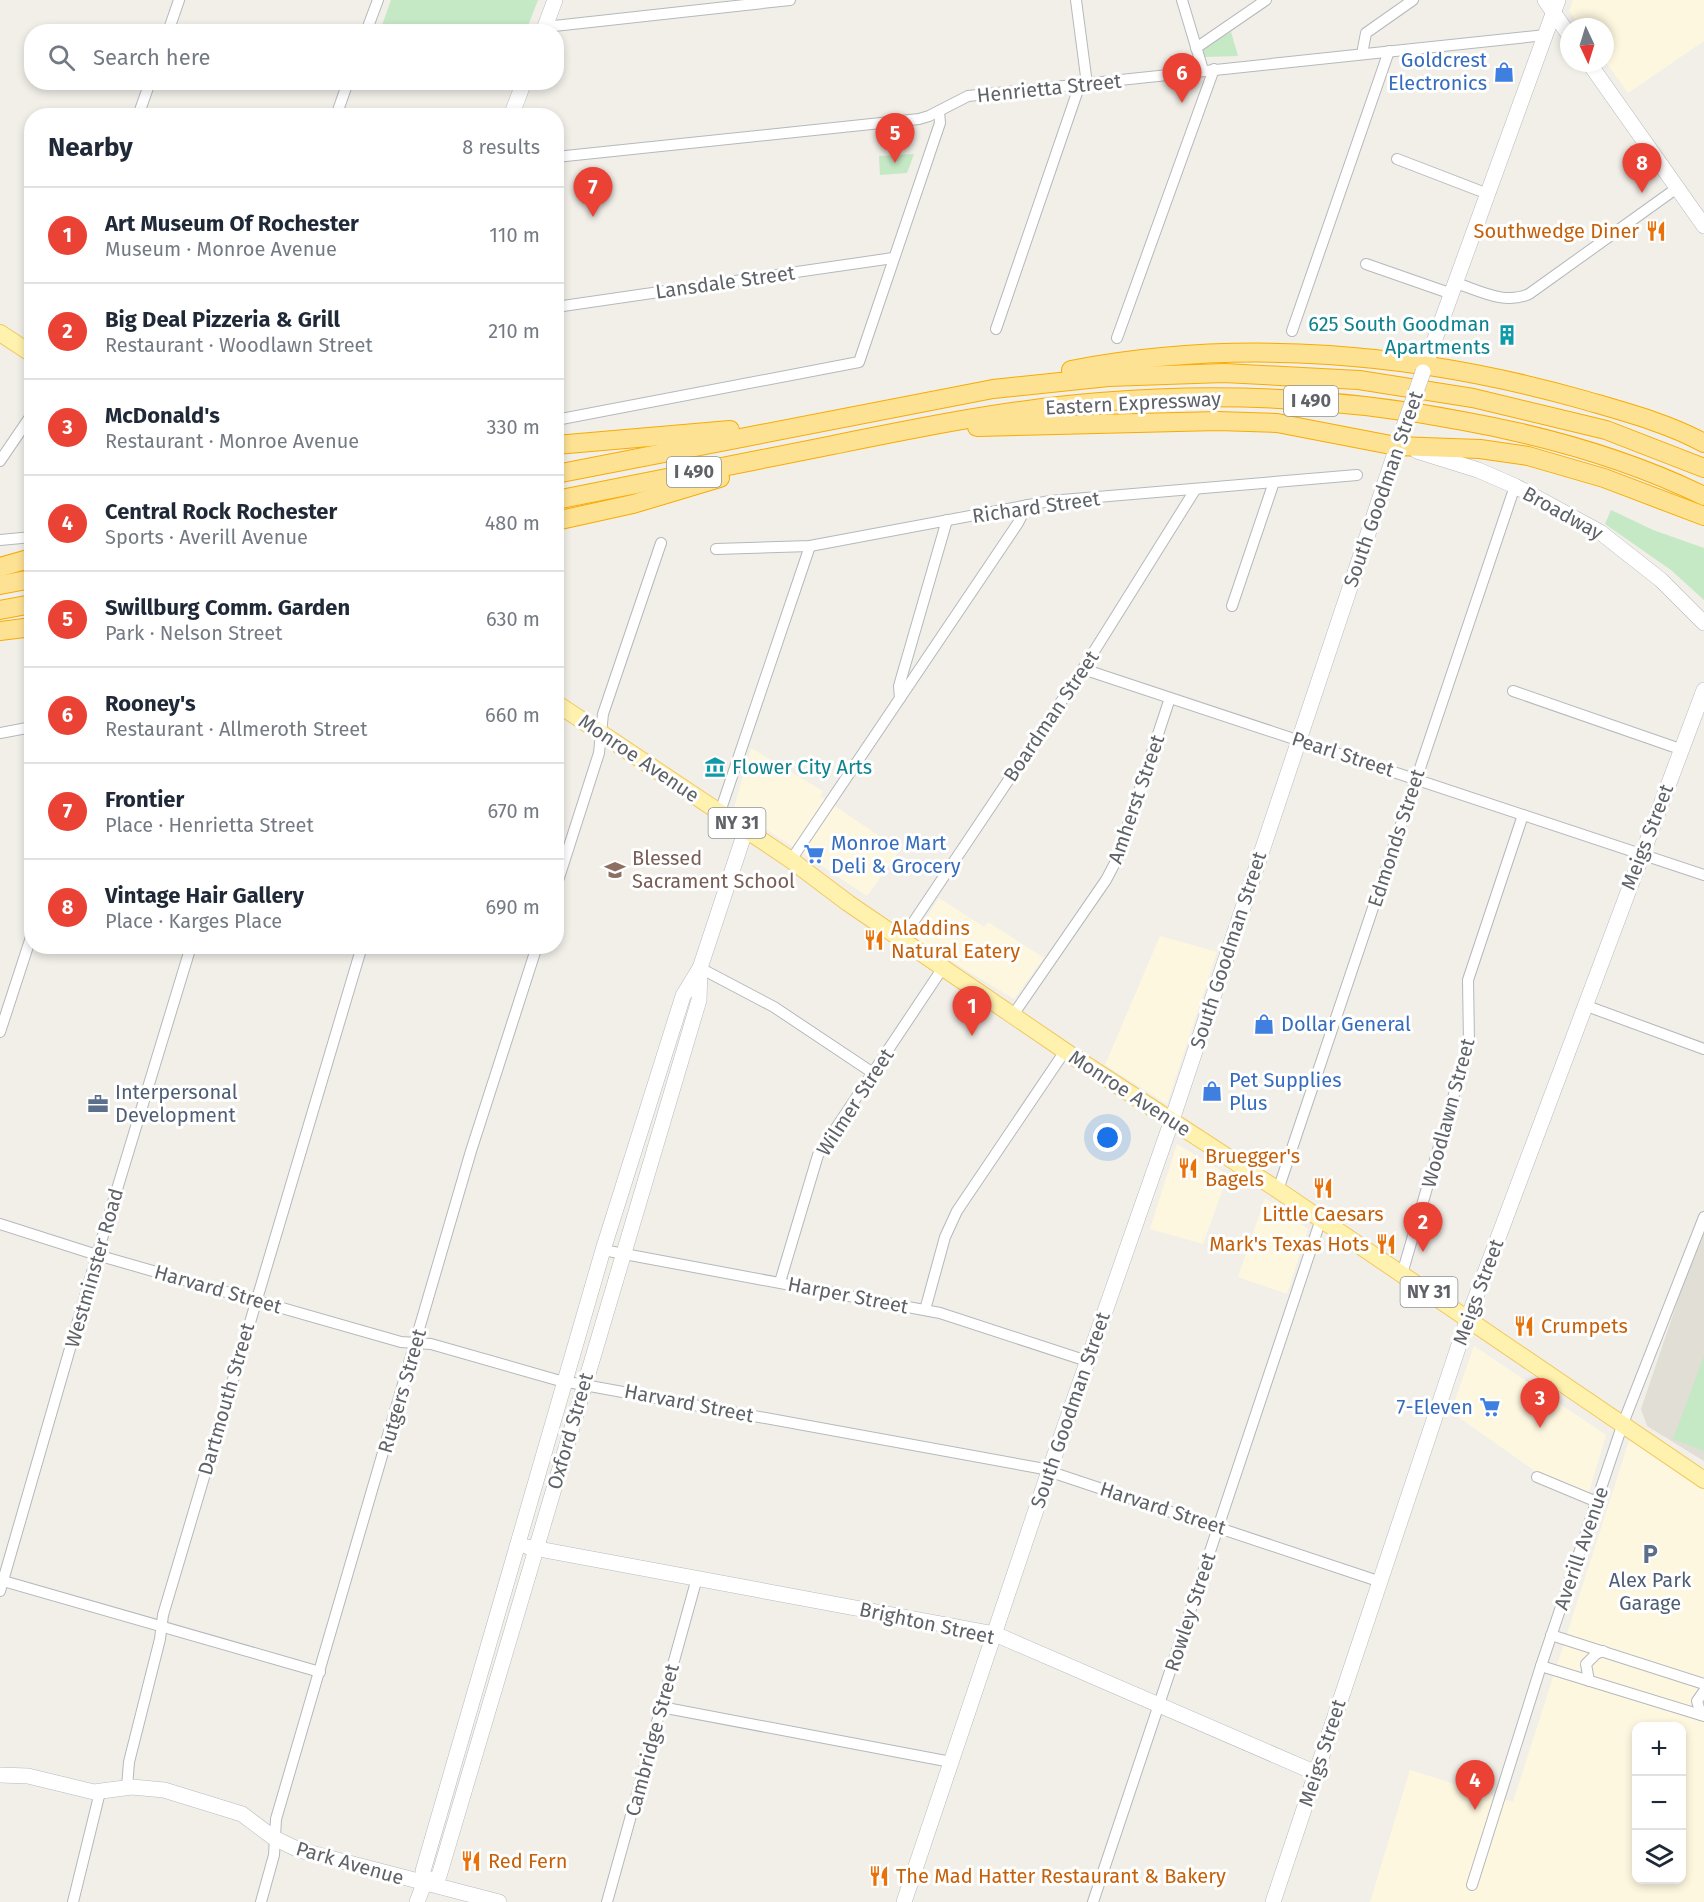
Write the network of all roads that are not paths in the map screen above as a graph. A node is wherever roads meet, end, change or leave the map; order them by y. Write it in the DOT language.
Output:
graph roads {
  1 [pos="179,0"];
  2 [pos="378,0"];
  3 [pos="555,0"];
  4 [pos="790,0"];
  5 [pos="1076,0"];
  6 [pos="1182,0"];
  7 [pos="1266,0"];
  8 [pos="1413,0"];
  9 [pos="1552,4"];
  10 [pos="1560,18"];
  11 [pos="171,24"];
  12 [pos="369,24"];
  13 [pos="546,24"];
  14 [pos="564,27"];
  15 [pos="1546,35"];
  16 [pos="1197,48"];
  17 [pos="1389,51"];
  18 [pos="1362,54"];
  19 [pos="1209,69"];
  20 [pos="1595,72"];
  21 [pos="1083,84"];
  22 [pos="147,90"];
  23 [pos="345,90"];
  24 [pos="521,90"];
  25 [pos="141,108"];
  26 [pos="339,108"];
  27 [pos="514,108"];
  28 [pos="939,111"];
  29 [pos="564,156"];
  30 [pos="1397,159"];
  31 [pos="1677,188"];
  32 [pos="1488,194"];
  33 [pos="1704,226"];
  34 [pos="893,258"];
  35 [pos="1366,264"];
  36 [pos="1454,288"];
  37 [pos="564,305"];
  38 [pos="996,329"];
  39 [pos="1292,332"];
  40 [pos="0,333"];
  41 [pos="1117,338"];
  42 [pos="24,349"];
  43 [pos="1425,369"];
  44 [pos="955,396"];
  45 [pos="564,418"];
  46 [pos="821,422"];
  47 [pos="24,426"];
  48 [pos="907,430"];
  49 [pos="1704,443"];
  50 [pos="564,444"];
  51 [pos="831,445"];
  52 [pos="1396,446"];
  53 [pos="0,461"];
  54 [pos="1704,468"];
  55 [pos="564,472"];
  56 [pos="1357,475"];
  57 [pos="1274,482"];
  58 [pos="1515,486"];
  59 [pos="1195,490"];
  60 [pos="1704,496"];
  61 [pos="564,498"];
  62 [pos="1026,505"];
  63 [pos="1704,516"];
  64 [pos="564,519"];
  65 [pos="947,520"];
  66 [pos="24,538"];
  67 [pos="0,540"];
  68 [pos="661,543"];
  69 [pos="810,546"];
  70 [pos="716,549"];
  71 [pos="24,560"];
  72 [pos="0,567"];
  73 [pos="24,580"];
  74 [pos="0,585"];
  75 [pos="24,606"];
  76 [pos="1232,606"];
  77 [pos="0,610"];
  78 [pos="1704,623"];
  79 [pos="24,628"];
  80 [pos="0,631"];
  81 [pos="1083,669"];
  82 [pos="1704,690"];
  83 [pos="1513,691"];
  84 [pos="900,698"];
  85 [pos="1170,698"];
  86 [pos="564,709"];
  87 [pos="24,728"];
  88 [pos="0,733"];
  89 [pos="602,735"];
  90 [pos="1298,740"];
  91 [pos="1680,749"];
  92 [pos="1416,778"];
  93 [pos="720,812"];
  94 [pos="1523,815"];
  95 [pos="746,829"];
  96 [pos="1641,854"];
  97 [pos="791,860"];
  98 [pos="564,862"];
  99 [pos="1704,875"];
  100 [pos="902,939"];
  101 [pos="25,954"];
  102 [pos="189,954"];
  103 [pos="360,954"];
  104 [pos="534,954"];
  105 [pos="944,966"];
  106 [pos="700,968"];
  107 [pos="1584,1005"];
  108 [pos="1013,1015"];
  109 [pos="0,1032"];
  110 [pos="1704,1049"];
  111 [pos="1065,1051"];
  112 [pos="873,1073"];
  113 [pos="1172,1120"];
  114 [pos="1278,1190"];
  115 [pos="1704,1217"];
  116 [pos="1321,1219"];
  117 [pos="0,1224"];
  118 [pos="603,1250"];
  119 [pos="622,1253"];
  120 [pos="97,1255"];
  121 [pos="1402,1274"];
  122 [pos="780,1282"];
  123 [pos="255,1300"];
  124 [pos="925,1310"];
  125 [pos="1468,1318"];
  126 [pos="416,1344"];
  127 [pos="1087,1361"];
  128 [pos="564,1381"];
  129 [pos="584,1383"];
  130 [pos="1622,1426"];
  131 [pos="1049,1470"];
  132 [pos="1537,1477"];
  133 [pos="1704,1480"];
  134 [pos="1597,1502"];
  135 [pos="1219,1526"];
  136 [pos="517,1544"];
  137 [pos="535,1549"];
  138 [pos="697,1578"];
  139 [pos="1378,1581"];
  140 [pos="1,1584"];
  141 [pos="161,1625"];
  142 [pos="994,1634"];
  143 [pos="1551,1635"];
  144 [pos="1603,1651"];
  145 [pos="1541,1666"];
  146 [pos="321,1672"];
  147 [pos="1589,1681"];
  148 [pos="1704,1684"];
  149 [pos="1704,1691"];
  150 [pos="1159,1704"];
  151 [pos="661,1707"];
  152 [pos="1702,1716"];
  153 [pos="951,1762"];
  154 [pos="1316,1773"];
  155 [pos="0,1775"];
  156 [pos="127,1787"];
  157 [pos="100,1792"];
  158 [pos="274,1838"];
  159 [pos="424,1884"];
  160 [pos="1472,1885"];
  161 [pos="73,1902"];
  162 [pos="261,1902"];
  163 [pos="417,1902"];
  164 [pos="499,1902"];
  165 [pos="607,1902"];
  166 [pos="904,1902"];
  167 [pos="1093,1902"];
  168 [pos="1273,1902"];
  1 -- 11 [label="street"];
  2 -- 12 [label="street"];
  3 -- 13 [label="street"];
  4 -- 14 [label="street"];
  5 -- 21 [label="street"];
  6 -- 16 [label="street"];
  7 -- 16 [label="street"];
  8 -- 18 [label="street"];
  9 -- 10 [label="street"];
  9 -- 15 [label="street, South Goodman Street"];
  15 -- 17 [label="street, Henrietta Street"];
  15 -- 32 [label="street, South Goodman Street"];
  16 -- 19 [label="street"];
  17 -- 18 [label="street, Henrietta Street"];
  17 -- 39 [label="street"];
  18 -- 19 [label="street, Henrietta Street"];
  19 -- 21 [label="street, Henrietta Street"];
  19 -- 41 [label="street"];
  20 -- 31 [label="street"];
  21 -- 28 [label="street, Henrietta Street"];
  21 -- 38 [label="street"];
  22 -- 25 [label="street"];
  23 -- 26 [label="street"];
  24 -- 27 [label="street"];
  28 -- 29 [label="street, Henrietta Street"];
  28 -- 34 [label="street"];
  30 -- 32 [label="street"];
  31 -- 33 [label="street"];
  31 -- 36 [label="street"];
  32 -- 36 [label="street, South Goodman Street"];
  34 -- 37 [label="street, Lansdale Street"];
  34 -- 45 [label="street"];
  35 -- 36 [label="street"];
  36 -- 43 [label="street, South Goodman Street"];
  40 -- 42 [label="main road"];
  43 -- 44 [label="highway"];
  43 -- 49 [label="highway"];
  43 -- 52 [label="street, South Goodman Street, bridge"];
  44 -- 46 [label="highway, Eastern Expressway / I 490"];
  44 -- 54 [label="highway, Eastern Expressway / I 490"];
  46 -- 50 [label="highway"];
  46 -- 55 [label="highway, Eastern Expressway / I 490"];
  47 -- 53 [label="street"];
  48 -- 51 [label="highway, Eastern Expressway / I 490"];
  48 -- 52 [label="highway"];
  48 -- 60 [label="highway, Eastern Expressway / I 490"];
  51 -- 61 [label="highway, Eastern Expressway / I 490"];
  51 -- 64 [label="highway"];
  52 -- 58 [label="street, Broadway"];
  52 -- 63 [label="highway"];
  52 -- 90 [label="street, South Goodman Street"];
  56 -- 57 [label="street, Richard Street"];
  57 -- 59 [label="street, Richard Street"];
  57 -- 76 [label="street"];
  58 -- 78 [label="street, Broadway"];
  58 -- 92 [label="street, Edmonds Street"];
  59 -- 62 [label="street, Richard Street"];
  59 -- 81 [label="street, Boardman Street"];
  62 -- 65 [label="street, Richard Street"];
  62 -- 84 [label="street"];
  65 -- 69 [label="street, Richard Street"];
  65 -- 84 [label="street"];
  66 -- 67 [label="street"];
  68 -- 89 [label="street"];
  69 -- 70 [label="street, Richard Street"];
  69 -- 93 [label="street"];
  71 -- 72 [label="highway"];
  73 -- 74 [label="highway"];
  75 -- 77 [label="highway"];
  79 -- 80 [label="highway"];
  81 -- 85 [label="street, Pearl Street"];
  81 -- 100 [label="street, Boardman Street"];
  82 -- 91 [label="street, Meigs Street"];
  83 -- 91 [label="street"];
  84 -- 97 [label="street"];
  85 -- 90 [label="street, Pearl Street"];
  85 -- 108 [label="street, Amherst Street"];
  86 -- 89 [label="main road, Monroe Avenue / NY 31"];
  87 -- 88 [label="street"];
  89 -- 93 [label="main road, Monroe Avenue / NY 31"];
  89 -- 98 [label="street"];
  90 -- 92 [label="street, Pearl Street"];
  90 -- 113 [label="street, South Goodman Street"];
  91 -- 96 [label="street, Meigs Street"];
  92 -- 94 [label="street, Pearl Street"];
  92 -- 114 [label="street, Edmonds Street"];
  93 -- 95 [label="main road, Monroe Avenue / NY 31"];
  94 -- 96 [label="street, Pearl Street"];
  94 -- 121 [label="street, Woodlawn Street"];
  95 -- 97 [label="main road, Monroe Avenue / NY 31"];
  95 -- 106 [label="street, Oxford Street"];
  96 -- 99 [label="street, Pearl Street"];
  96 -- 107 [label="street, Meigs Street"];
  97 -- 100 [label="main road, Monroe Avenue / NY 31"];
  100 -- 105 [label="main road, Monroe Avenue / NY 31"];
  101 -- 109 [label="street"];
  102 -- 120 [label="street, Westminster Road"];
  103 -- 123 [label="street, Dartmouth Street"];
  104 -- 126 [label="street, Rutgers Street"];
  105 -- 108 [label="main road, Monroe Avenue / NY 31"];
  105 -- 112 [label="street, Wilmer Street"];
  106 -- 112 [label="street"];
  106 -- 118 [label="street, Oxford Street"];
  106 -- 119 [label="street, Oxford Street"];
  107 -- 110 [label="street"];
  107 -- 125 [label="street, Meigs Street"];
  108 -- 111 [label="main road, Monroe Avenue / NY 31"];
  111 -- 113 [label="main road, Monroe Avenue / NY 31"];
  111 -- 124 [label="street"];
  112 -- 122 [label="street, Wilmer Street"];
  113 -- 114 [label="main road, Monroe Avenue / NY 31"];
  113 -- 127 [label="street, South Goodman Street"];
  114 -- 116 [label="main road, Monroe Avenue / NY 31"];
  115 -- 130 [label="street, Averill Avenue"];
  116 -- 121 [label="main road, Monroe Avenue / NY 31"];
  116 -- 135 [label="street, Rowley Street"];
  117 -- 120 [label="street, Harvard Street"];
  118 -- 119 [label="street, Harper Street"];
  118 -- 128 [label="street, Oxford Street"];
  119 -- 122 [label="street, Harper Street"];
  119 -- 129 [label="street, Oxford Street"];
  120 -- 123 [label="street, Harvard Street"];
  120 -- 140 [label="street, Westminster Road"];
  121 -- 125 [label="main road, Monroe Avenue / NY 31"];
  122 -- 124 [label="street, Harper Street"];
  123 -- 126 [label="street, Harvard Street"];
  123 -- 141 [label="street, Dartmouth Street"];
  124 -- 127 [label="street, Harper Street"];
  125 -- 130 [label="main road, Monroe Avenue / NY 31"];
  125 -- 139 [label="street, Meigs Street"];
  126 -- 128 [label="street, Harvard Street"];
  126 -- 146 [label="street, Rutgers Street"];
  127 -- 131 [label="street, South Goodman Street"];
  128 -- 129 [label="street, Harvard Street"];
  128 -- 136 [label="street, Oxford Street"];
  129 -- 131 [label="street, Harvard Street"];
  129 -- 137 [label="street, Oxford Street"];
  130 -- 133 [label="main road, Monroe Avenue / NY 31"];
  130 -- 134 [label="street, Averill Avenue"];
  131 -- 135 [label="street, Harvard Street"];
  131 -- 142 [label="street, South Goodman Street"];
  132 -- 134 [label="street"];
  134 -- 143 [label="street, Averill Avenue"];
  135 -- 139 [label="street, Harvard Street"];
  135 -- 150 [label="street, Rowley Street"];
  136 -- 137 [label="street, Brighton Street"];
  136 -- 159 [label="street, Oxford Street"];
  137 -- 138 [label="street, Brighton Street"];
  137 -- 159 [label="street, Oxford Street"];
  138 -- 142 [label="street, Brighton Street"];
  138 -- 151 [label="street, Cambridge Street"];
  139 -- 154 [label="street, Meigs Street"];
  140 -- 141 [label="street"];
  141 -- 146 [label="street"];
  141 -- 156 [label="street, Dartmouth Street"];
  142 -- 150 [label="street, Brighton Street"];
  142 -- 153 [label="street, South Goodman Street"];
  143 -- 144 [label="street"];
  143 -- 145 [label="street, Averill Avenue"];
  144 -- 147 [label="street"];
  144 -- 148 [label="street"];
  145 -- 147 [label="street"];
  145 -- 160 [label="street, Averill Avenue"];
  146 -- 158 [label="street, Rutgers Street"];
  147 -- 152 [label="street"];
  149 -- 152 [label="street"];
  150 -- 154 [label="street, Brighton Street"];
  150 -- 167 [label="street, Rowley Street"];
  151 -- 153 [label="street"];
  151 -- 165 [label="street, Cambridge Street"];
  153 -- 166 [label="street, South Goodman Street"];
  154 -- 168 [label="street, Meigs Street"];
  155 -- 157 [label="street, Park Avenue"];
  156 -- 157 [label="street, Park Avenue"];
  156 -- 158 [label="street, Park Avenue"];
  157 -- 161 [label="street"];
  158 -- 159 [label="street, Park Avenue"];
  158 -- 162 [label="street, Rutgers Street"];
  159 -- 163 [label="street, Oxford Street"];
  159 -- 164 [label="street, Park Avenue"];
}
